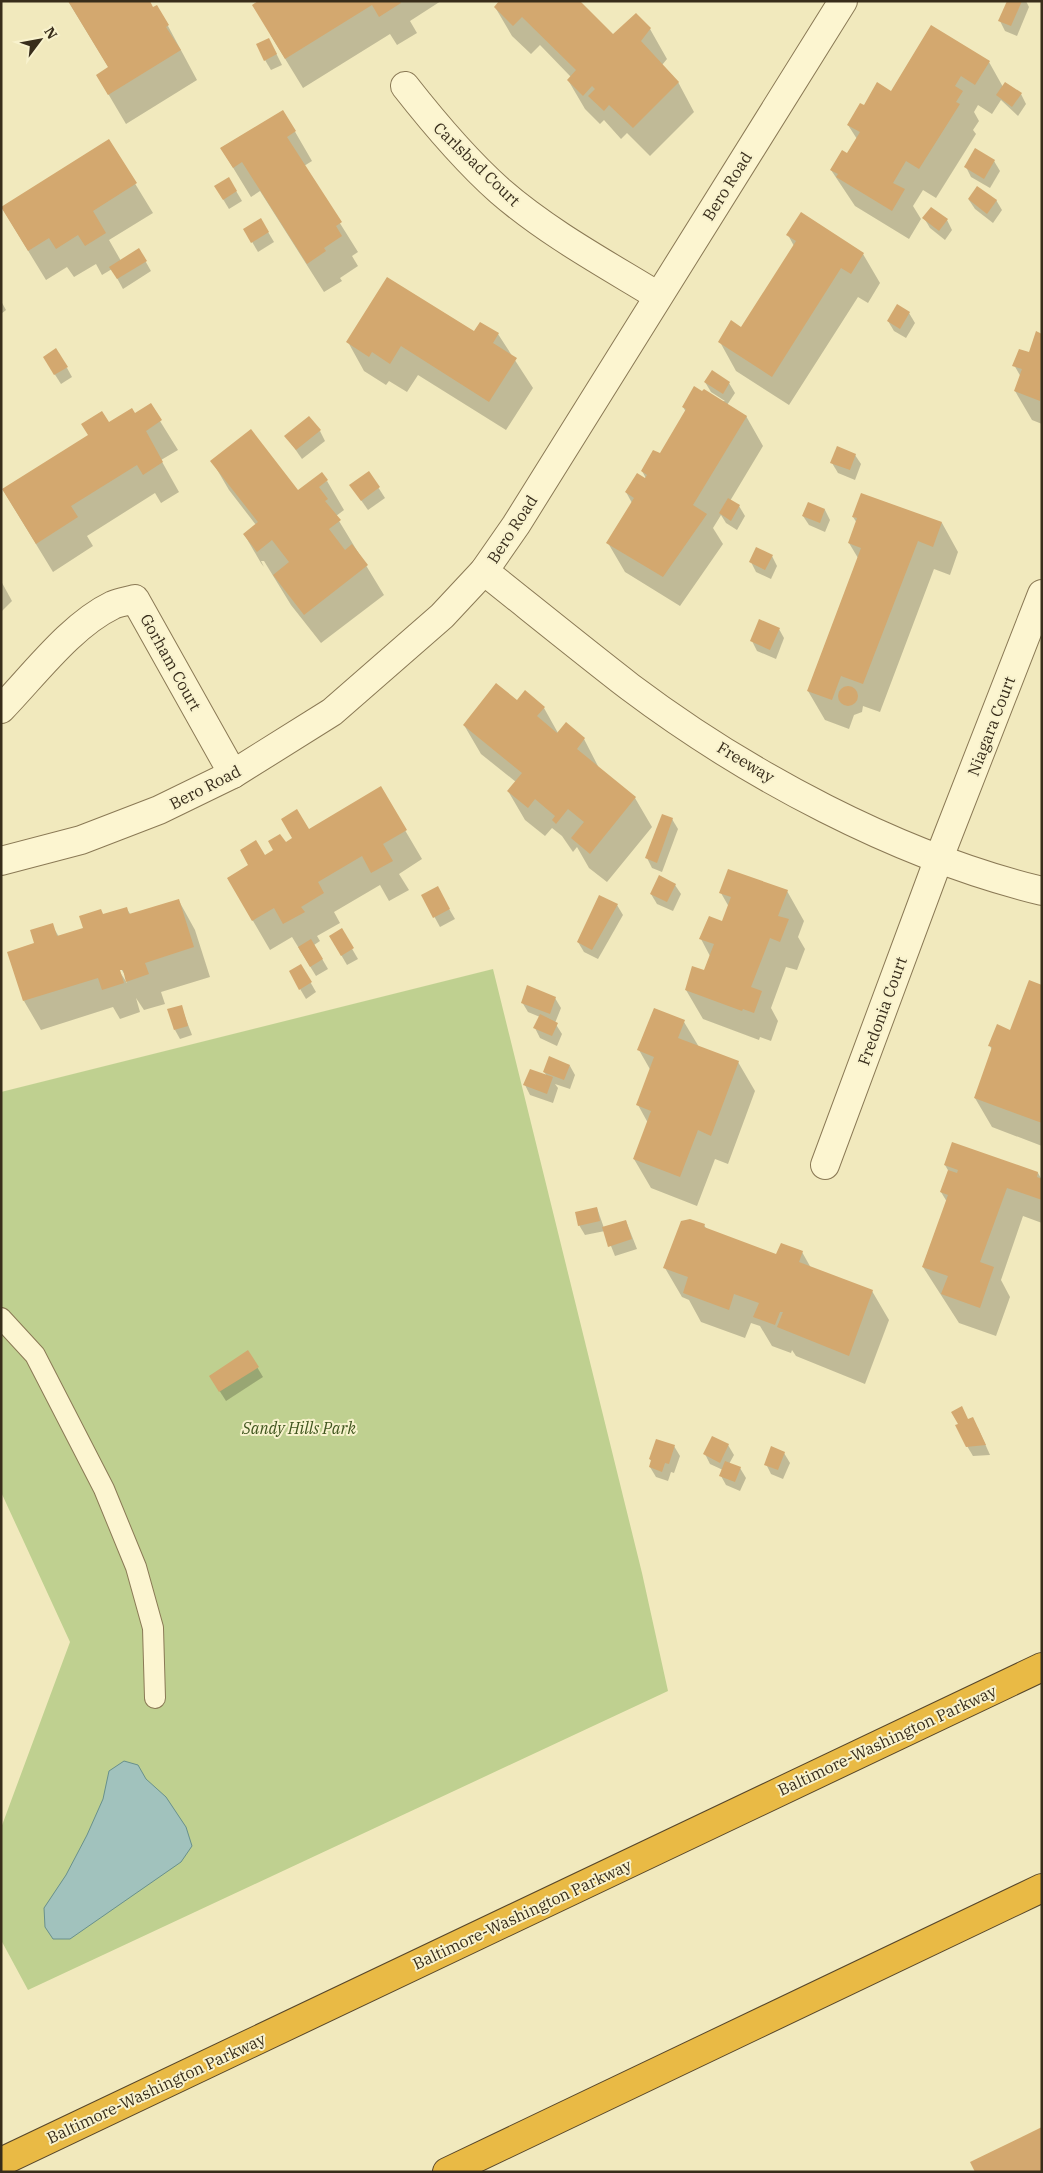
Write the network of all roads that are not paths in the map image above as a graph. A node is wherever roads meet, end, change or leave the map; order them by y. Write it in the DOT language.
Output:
graph roads {
  1 [pos="843,1"];
  2 [pos="404,86"];
  3 [pos="658,296"];
  4 [pos="484,571"];
  5 [pos="1042,594"];
  6 [pos="1,709"];
  7 [pos="233,774"];
  8 [pos="939,858"];
  9 [pos="1,861"];
  10 [pos="1042,891"];
  11 [pos="825,1165"];
  12 [pos="1,1318"];
  13 [pos="1042,1666"];
  14 [pos="155,1698"];
  15 [pos="1042,1888"];
  16 [pos="1,2162"];
  17 [pos="447,2172"];
  1 -- 3 [label="street, Bero Road"];
  2 -- 3 [label="street, Carlsbad Court"];
  3 -- 4 [label="street, Bero Road"];
  4 -- 7 [label="street, Bero Road"];
  4 -- 8 [label="street, Freeway"];
  5 -- 8 [label="street, Niagara Court"];
  6 -- 7 [label="street, Gorham Court"];
  7 -- 9 [label="street, Bero Road"];
  8 -- 10 [label="street, Freeway"];
  8 -- 11 [label="street, Fredonia Court"];
  12 -- 14 [label="lane"];
  13 -- 16 [label="highway, Baltimore-Washington Parkway"];
  15 -- 17 [label="highway"];
}
